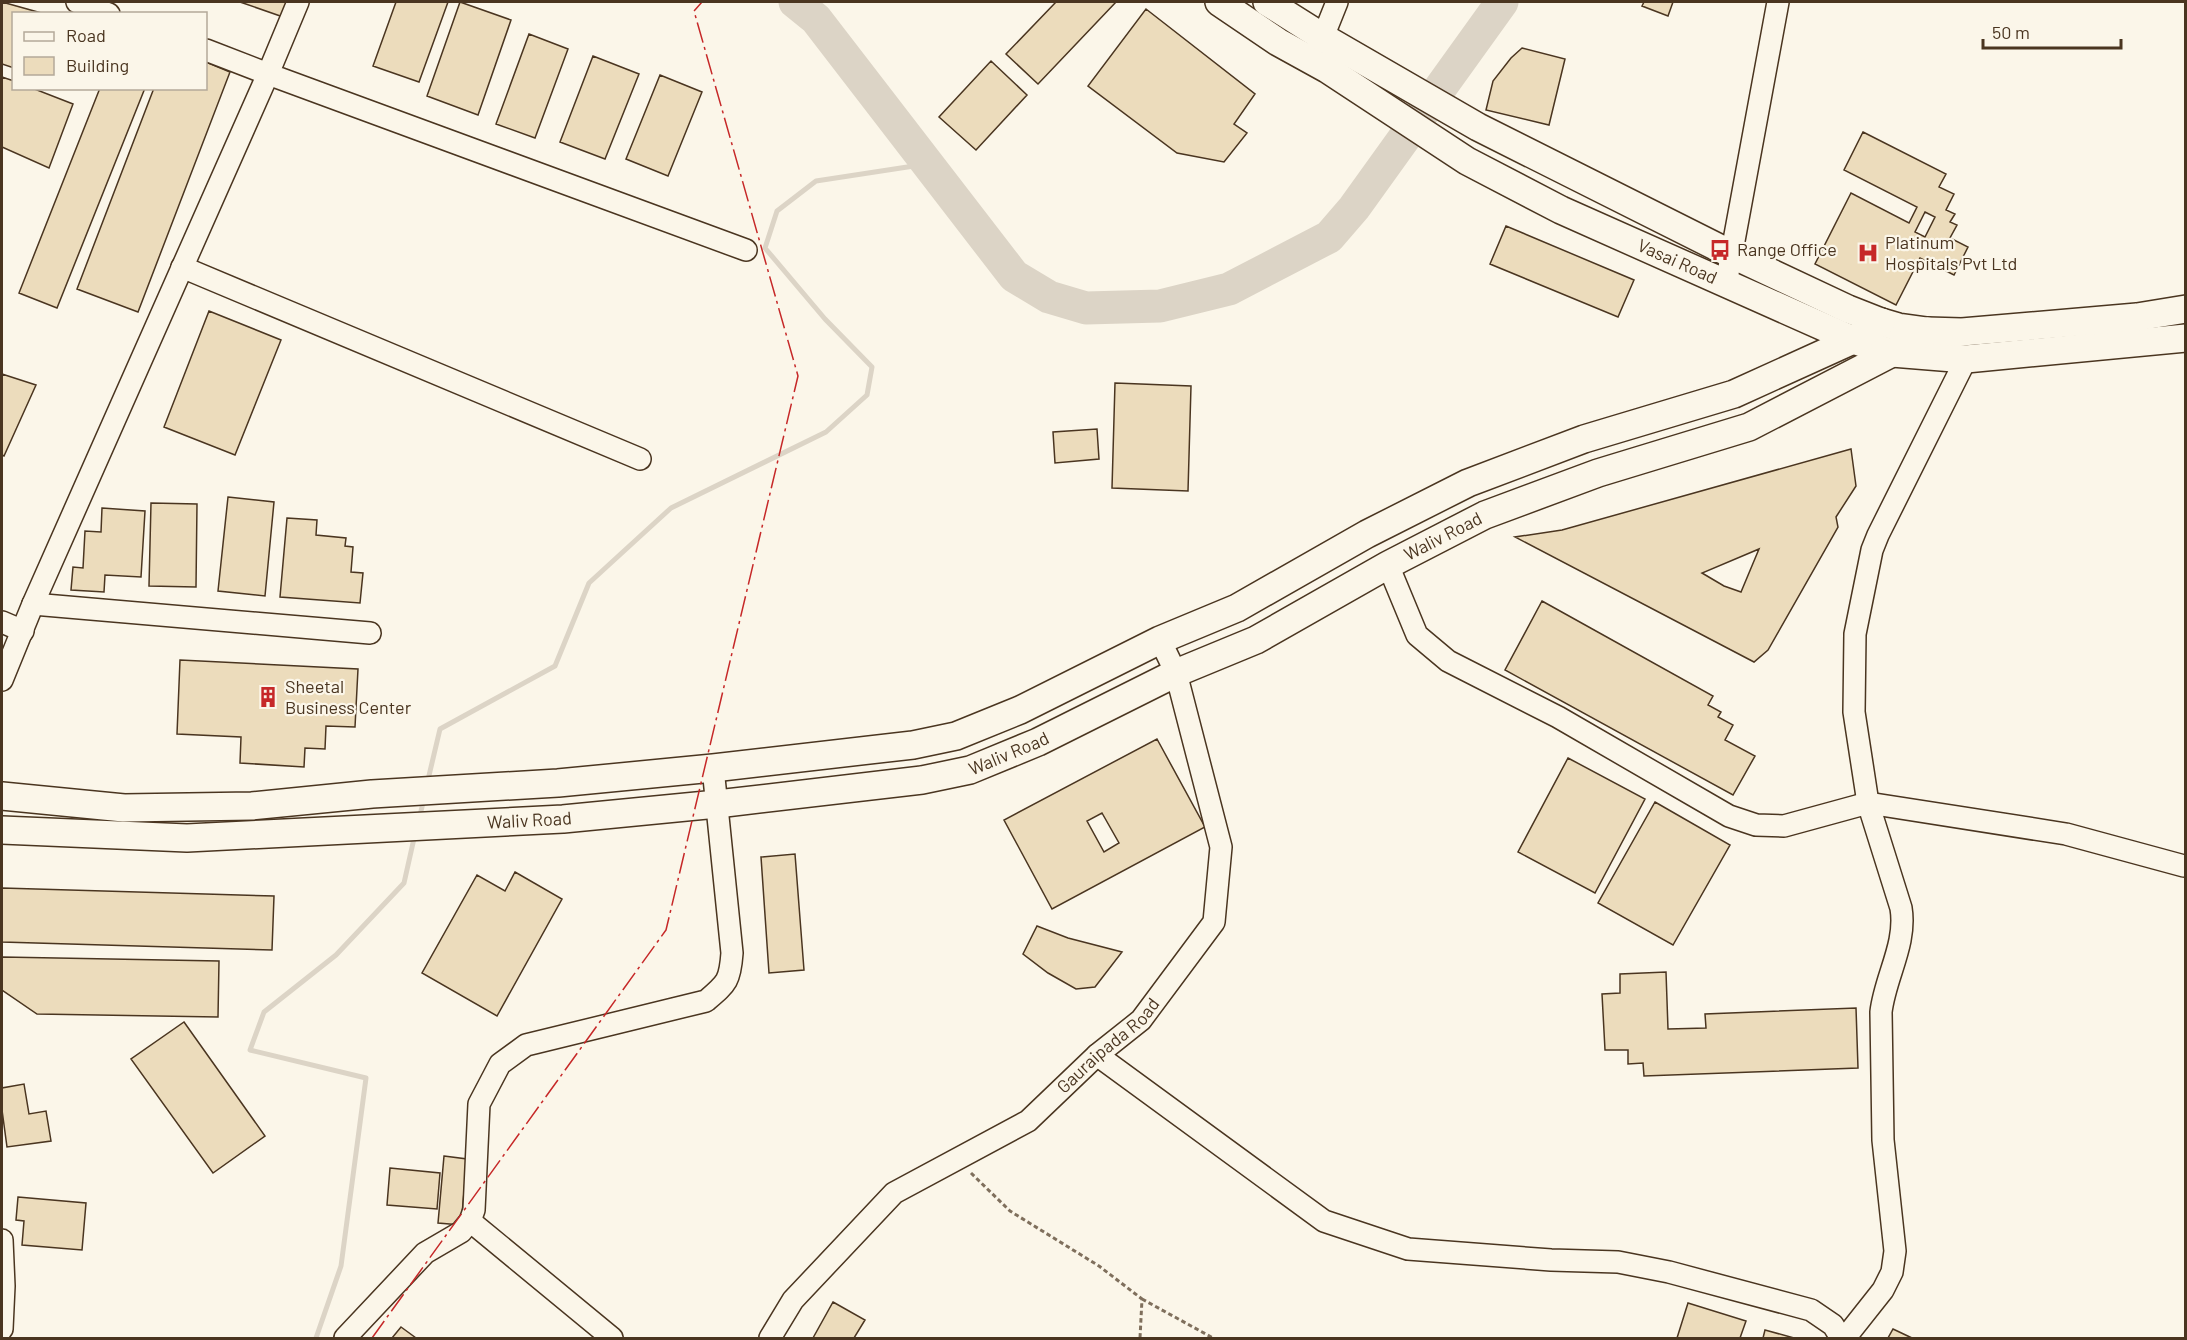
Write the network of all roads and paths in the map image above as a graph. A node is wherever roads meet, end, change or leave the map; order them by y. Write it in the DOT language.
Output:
graph roads {
  1 [pos="77,2"];
  2 [pos="298,2"];
  3 [pos="1219,2"];
  4 [pos="1268,2"];
  5 [pos="1337,2"];
  6 [pos="1778,2"];
  7 [pos="104,12"];
  8 [pos="207,50"];
  9 [pos="1327,54"];
  10 [pos="268,74"];
  11 [pos="746,250"];
  12 [pos="1731,255"];
  13 [pos="182,267"];
  14 [pos="1726,285"];
  15 [pos="2186,309"];
  16 [pos="1881,322"];
  17 [pos="1927,331"];
  18 [pos="2186,338"];
  19 [pos="1853,340"];
  20 [pos="1892,353"];
  21 [pos="1966,359"];
  22 [pos="640,459"];
  23 [pos="1388,565"];
  24 [pos="33,604"];
  25 [pos="2,622"];
  26 [pos="23,631"];
  27 [pos="370,633"];
  28 [pos="1160,640"];
  29 [pos="1176,672"];
  30 [pos="2,680"];
  31 [pos="713,768"];
  32 [pos="2,796"];
  33 [pos="1868,803"];
  34 [pos="717,804"];
  35 [pos="2,830"];
  36 [pos="2184,867"];
  37 [pos="1097,1055"];
  38 [pos="956,1160"];
  39 [pos="470,1221"];
  40 [pos="2,1240"];
  41 [pos="1142,1299"];
  42 [pos="2,1329"];
  43 [pos="345,1338"];
  44 [pos="612,1338"];
  45 [pos="770,1338"];
  46 [pos="1140,1338"];
  47 [pos="1213,1338"];
  48 [pos="1843,1338"];
  1 -- 7 [label="street"];
  2 -- 10 [label="street"];
  3 -- 9 [label="main road, Vasai Road"];
  4 -- 9 [label="main road, Vasai Road"];
  5 -- 9 [label="street"];
  6 -- 12 [label="street"];
  8 -- 10 [label="street"];
  9 -- 12 [label="main road, Vasai Road"];
  9 -- 14 [label="main road, Vasai Road"];
  10 -- 11 [label="street"];
  10 -- 13 [label="street"];
  12 -- 14 [label="street"];
  12 -- 16 [label="main road, Vasai Road"];
  13 -- 22 [label="street"];
  13 -- 24 [label="street"];
  14 -- 19 [label="main road, Vasai Road"];
  15 -- 17 [label="main road, Vasai Road"];
  16 -- 17 [label="main road, Vasai Road"];
  16 -- 19 [label="main road, Waliv Road"];
  17 -- 20 [label="main road, Waliv Road"];
  18 -- 21 [label="main road, Vasai Road"];
  19 -- 20 [label="main road, Vasai Road"];
  19 -- 28 [label="main road, Waliv Road"];
  20 -- 21 [label="main road, Vasai Road"];
  20 -- 23 [label="main road, Waliv Road"];
  21 -- 33 [label="street"];
  23 -- 29 [label="main road, Waliv Road"];
  23 -- 33 [label="street"];
  24 -- 26 [label="street"];
  24 -- 27 [label="street"];
  25 -- 26 [label="street"];
  26 -- 30 [label="street"];
  28 -- 29 [label="street, Gauraipada Road"];
  28 -- 31 [label="main road, Waliv Road"];
  29 -- 34 [label="main road, Waliv Road"];
  29 -- 37 [label="street, Gauraipada Road"];
  31 -- 32 [label="main road, Waliv Road"];
  31 -- 34 [label="street"];
  33 -- 36 [label="street"];
  33 -- 48 [label="street"];
  34 -- 35 [label="main road, Waliv Road"];
  34 -- 39 [label="street"];
  37 -- 38 [label="street, Gauraipada Road"];
  37 -- 48 [label="street"];
  38 -- 41 [label="path"];
  38 -- 45 [label="street, Gauraipada Road"];
  39 -- 43 [label="street"];
  39 -- 44 [label="street"];
  40 -- 42 [label="street"];
  41 -- 46 [label="path"];
  41 -- 47 [label="path"];
}
